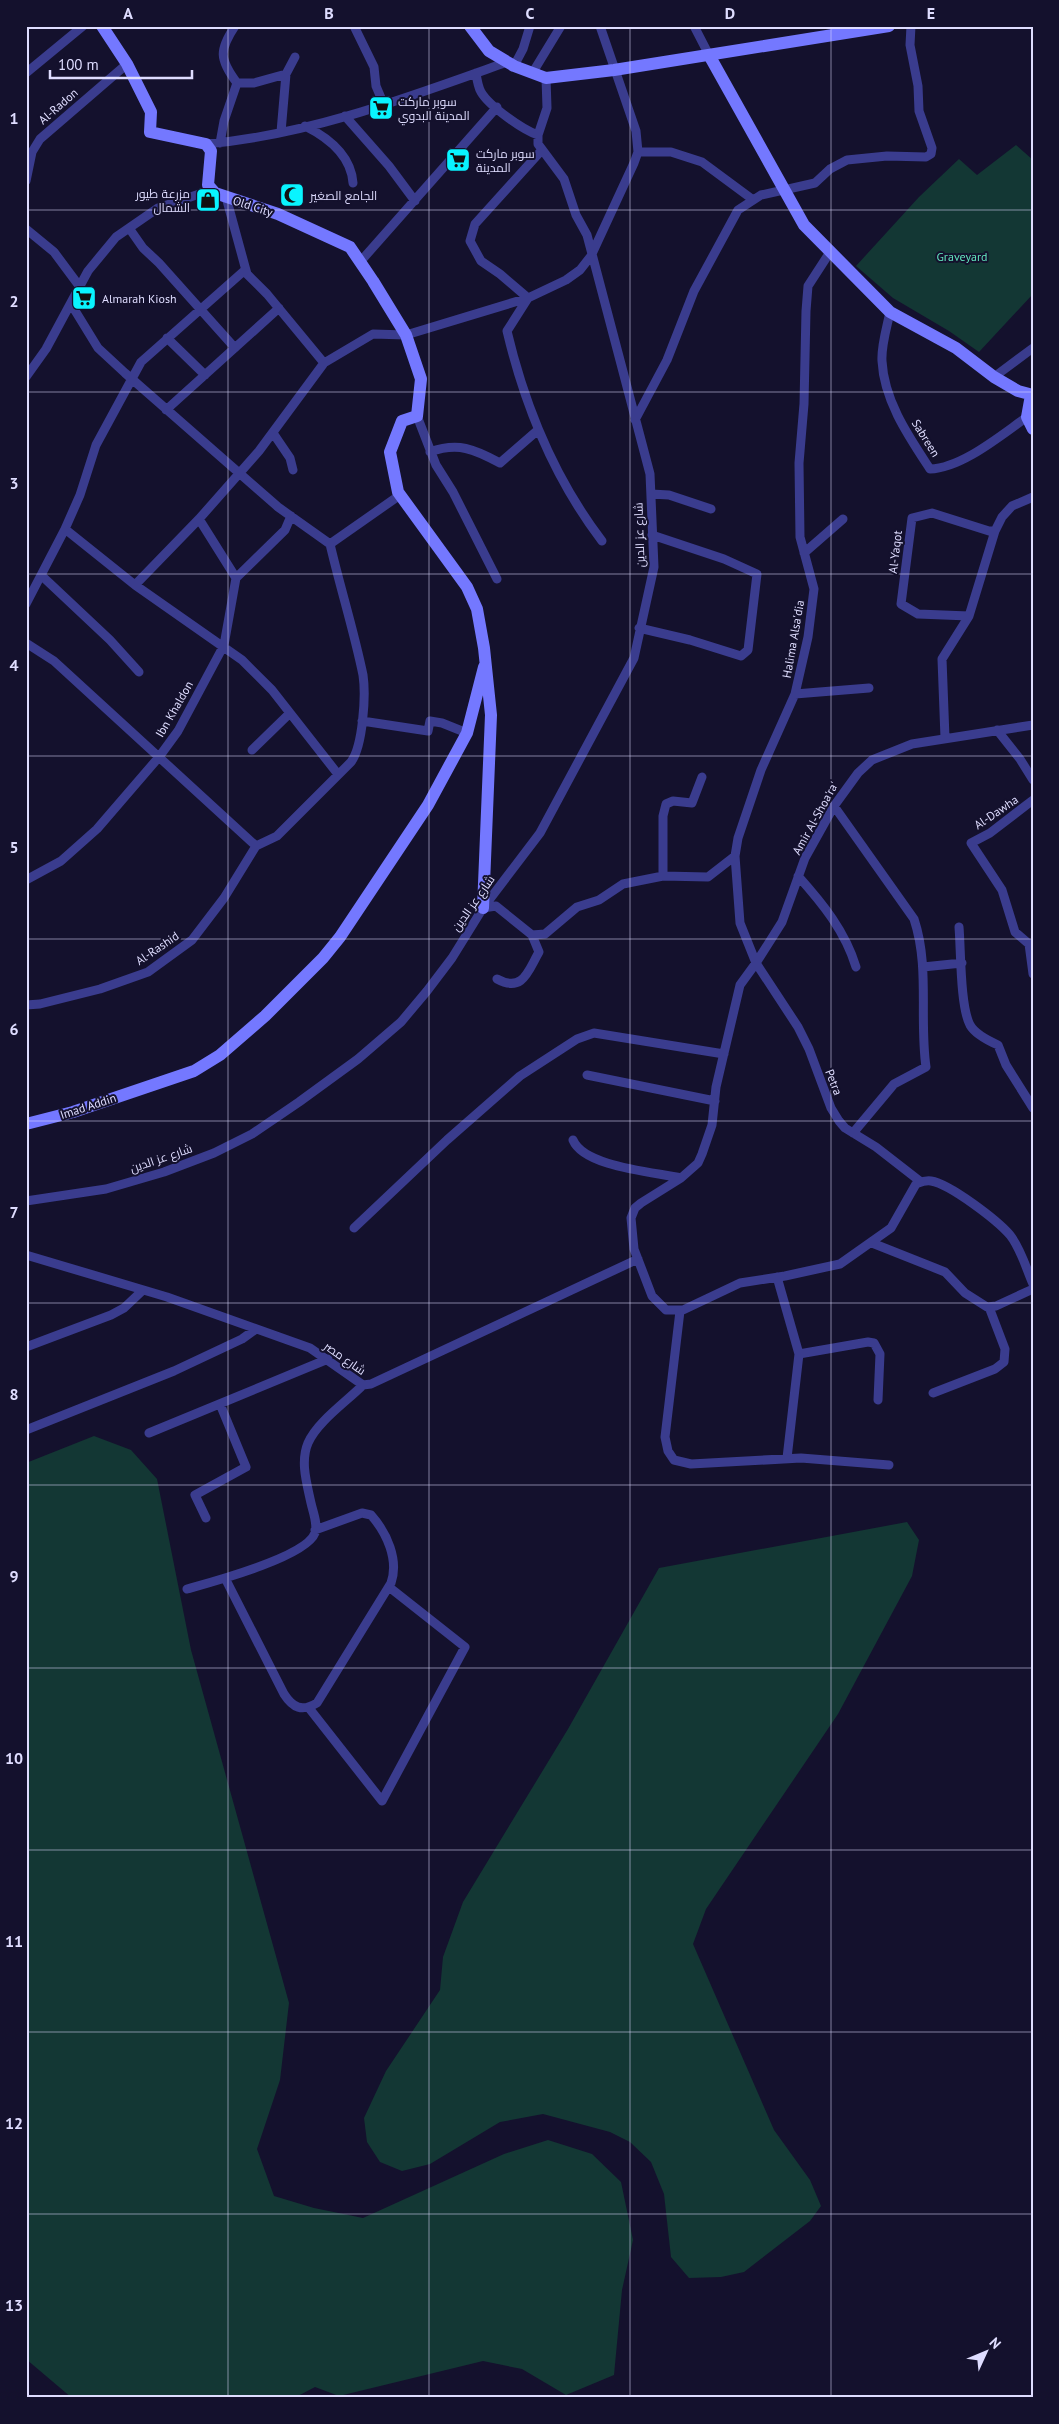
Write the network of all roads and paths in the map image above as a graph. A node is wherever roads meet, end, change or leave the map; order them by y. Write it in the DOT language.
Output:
graph roads {
  1 [pos="83,26"];
  2 [pos="102,26"];
  3 [pos="235,26"];
  4 [pos="354,26"];
  5 [pos="470,26"];
  6 [pos="530,26"];
  7 [pos="561,26"];
  8 [pos="600,26"];
  9 [pos="694,26"];
  10 [pos="912,26"];
  11 [pos="885,27"];
  12 [pos="709,55"];
  13 [pos="295,57"];
  14 [pos="127,64"];
  15 [pos="510,64"];
  16 [pos="614,70"];
  17 [pos="534,72"];
  18 [pos="26,73"];
  19 [pos="476,73"];
  20 [pos="286,74"];
  21 [pos="546,78"];
  22 [pos="237,83"];
  23 [pos="384,105"];
  24 [pos="497,108"];
  25 [pos="346,116"];
  26 [pos="305,126"];
  27 [pos="281,132"];
  28 [pos="538,135"];
  29 [pos="220,143"];
  30 [pos="206,144"];
  31 [pos="541,150"];
  32 [pos="638,152"];
  33 [pos="26,181"];
  34 [pos="353,183"];
  35 [pos="211,190"];
  36 [pos="784,190"];
  37 [pos="226,197"];
  38 [pos="752,199"];
  39 [pos="415,201"];
  40 [pos="129,228"];
  41 [pos="26,229"];
  42 [pos="830,252"];
  43 [pos="591,256"];
  44 [pos="360,262"];
  45 [pos="245,270"];
  46 [pos="80,287"];
  47 [pos="528,298"];
  48 [pos="71,304"];
  49 [pos="279,308"];
  50 [pos="200,309"];
  51 [pos="890,312"];
  52 [pos="406,336"];
  53 [pos="167,338"];
  54 [pos="235,348"];
  55 [pos="1033,348"];
  56 [pos="324,363"];
  57 [pos="205,375"];
  58 [pos="26,377"];
  59 [pos="994,377"];
  60 [pos="132,379"];
  61 [pos="1032,395"];
  62 [pos="166,410"];
  63 [pos="417,416"];
  64 [pos="635,420"];
  65 [pos="1030,423"];
  66 [pos="538,430"];
  67 [pos="273,433"];
  68 [pos="430,452"];
  69 [pos="293,470"];
  70 [pos="239,473"];
  71 [pos="651,494"];
  72 [pos="400,495"];
  73 [pos="1033,497"];
  74 [pos="711,510"];
  75 [pos="291,516"];
  76 [pos="199,518"];
  77 [pos="843,519"];
  78 [pos="65,529"];
  79 [pos="995,531"];
  80 [pos="652,534"];
  81 [pos="602,540"];
  82 [pos="330,544"];
  83 [pos="804,553"];
  84 [pos="42,576"];
  85 [pos="236,578"];
  86 [pos="498,579"];
  87 [pos="135,585"];
  88 [pos="26,604"];
  89 [pos="969,616"];
  90 [pos="639,628"];
  91 [pos="26,643"];
  92 [pos="222,647"];
  93 [pos="486,662"];
  94 [pos="139,672"];
  95 [pos="869,688"];
  96 [pos="796,694"];
  97 [pos="290,713"];
  98 [pos="362,721"];
  99 [pos="1033,724"];
  100 [pos="997,730"];
  101 [pos="467,733"];
  102 [pos="945,738"];
  103 [pos="252,750"];
  104 [pos="159,757"];
  105 [pos="337,773"];
  106 [pos="702,777"];
  107 [pos="1033,780"];
  108 [pos="1033,800"];
  109 [pos="834,806"];
  110 [pos="256,846"];
  111 [pos="735,856"];
  112 [pos="662,876"];
  113 [pos="798,876"];
  114 [pos="26,880"];
  115 [pos="483,908"];
  116 [pos="959,928"];
  117 [pos="532,934"];
  118 [pos="756,963"];
  119 [pos="962,963"];
  120 [pos="856,967"];
  121 [pos="923,967"];
  122 [pos="1033,974"];
  123 [pos="497,979"];
  124 [pos="26,1005"];
  125 [pos="724,1054"];
  126 [pos="587,1075"];
  127 [pos="715,1101"];
  128 [pos="1033,1108"];
  129 [pos="26,1124"];
  130 [pos="853,1133"];
  131 [pos="572,1140"];
  132 [pos="682,1178"];
  133 [pos="921,1182"];
  134 [pos="26,1201"];
  135 [pos="354,1228"];
  136 [pos="872,1243"];
  137 [pos="26,1255"];
  138 [pos="638,1259"];
  139 [pos="777,1277"];
  140 [pos="1033,1284"];
  141 [pos="1033,1289"];
  142 [pos="143,1290"];
  143 [pos="989,1307"];
  144 [pos="680,1311"];
  145 [pos="256,1328"];
  146 [pos="26,1347"];
  147 [pos="798,1354"];
  148 [pos="328,1359"];
  149 [pos="363,1385"];
  150 [pos="933,1393"];
  151 [pos="878,1400"];
  152 [pos="220,1404"];
  153 [pos="26,1430"];
  154 [pos="149,1434"];
  155 [pos="787,1458"];
  156 [pos="889,1465"];
  157 [pos="206,1518"];
  158 [pos="315,1530"];
  159 [pos="225,1578"];
  160 [pos="389,1587"];
  161 [pos="187,1589"];
  162 [pos="309,1708"];
  1 -- 18 [label="street"];
  2 -- 14 [label="street"];
  3 -- 22 [label="street"];
  4 -- 23 [label="street"];
  5 -- 15 [label="street"];
  6 -- 15 [label="street"];
  7 -- 17 [label="street"];
  8 -- 16 [label="street"];
  9 -- 12 [label="street"];
  10 -- 36 [label="street"];
  11 -- 12 [label="street"];
  12 -- 16 [label="street"];
  12 -- 36 [label="street"];
  13 -- 20 [label="street"];
  14 -- 30 [label="street"];
  14 -- 33 [label="street, Al-Radon"];
  15 -- 17 [label="street"];
  15 -- 19 [label="street"];
  16 -- 21 [label="street"];
  16 -- 32 [label="street"];
  17 -- 21 [label="street"];
  19 -- 23 [label="street"];
  19 -- 24 [label="street"];
  20 -- 22 [label="street"];
  20 -- 27 [label="street"];
  21 -- 28 [label="street"];
  22 -- 29 [label="street"];
  23 -- 25 [label="street"];
  24 -- 28 [label="street"];
  24 -- 39 [label="street"];
  25 -- 26 [label="street"];
  25 -- 39 [label="street"];
  26 -- 27 [label="street"];
  26 -- 34 [label="street"];
  27 -- 29 [label="street"];
  28 -- 31 [label="street"];
  29 -- 30 [label="street"];
  30 -- 35 [label="street"];
  31 -- 43 [label="street, شارع عز الدين"];
  31 -- 47 [label="street"];
  32 -- 38 [label="street"];
  32 -- 43 [label="street"];
  35 -- 37 [label="street, Old City"];
  35 -- 40 [label="street"];
  36 -- 38 [label="street"];
  36 -- 42 [label="street"];
  37 -- 44 [label="street, Old City"];
  37 -- 45 [label="street"];
  38 -- 64 [label="street"];
  39 -- 44 [label="street"];
  40 -- 46 [label="street"];
  40 -- 50 [label="street"];
  41 -- 46 [label="street"];
  42 -- 51 [label="street"];
  42 -- 83 [label="street, Halima Alsa'dia"];
  43 -- 47 [label="street"];
  43 -- 64 [label="street, شارع عز الدين"];
  44 -- 52 [label="street, Old City"];
  45 -- 49 [label="street"];
  45 -- 50 [label="street"];
  46 -- 48 [label="street"];
  47 -- 52 [label="street"];
  47 -- 66 [label="street"];
  48 -- 58 [label="street"];
  48 -- 60 [label="street"];
  49 -- 54 [label="street"];
  49 -- 56 [label="street"];
  50 -- 53 [label="street"];
  50 -- 54 [label="street"];
  51 -- 59 [label="street"];
  51 -- 65 [label="street, Sabreen"];
  52 -- 56 [label="street"];
  52 -- 63 [label="street, Old City"];
  53 -- 57 [label="street"];
  53 -- 60 [label="street"];
  54 -- 57 [label="street"];
  55 -- 59 [label="street"];
  56 -- 67 [label="street"];
  57 -- 62 [label="street"];
  59 -- 61 [label="street"];
  60 -- 62 [label="street"];
  60 -- 78 [label="street"];
  61 -- 65 [label="street"];
  62 -- 70 [label="street"];
  63 -- 68 [label="street"];
  63 -- 72 [label="street"];
  64 -- 71 [label="street, شارع عز الدين"];
  66 -- 68 [label="street"];
  66 -- 81 [label="street"];
  67 -- 69 [label="street"];
  67 -- 70 [label="street"];
  68 -- 86 [label="street"];
  70 -- 75 [label="street"];
  70 -- 76 [label="street"];
  71 -- 74 [label="street"];
  71 -- 80 [label="street, شارع عز الدين"];
  72 -- 82 [label="street"];
  72 -- 93 [label="street"];
  73 -- 79 [label="street"];
  75 -- 82 [label="street"];
  75 -- 85 [label="street"];
  76 -- 85 [label="street"];
  76 -- 87 [label="street"];
  77 -- 83 [label="street"];
  78 -- 84 [label="street"];
  78 -- 87 [label="street"];
  79 -- 89 [label="street"];
  79 -- 89 [label="street, Al-Yaqot"];
  80 -- 90 [label="street, شارع عز الدين"];
  80 -- 90 [label="street"];
  82 -- 98 [label="street"];
  83 -- 96 [label="street, Halima Alsa'dia"];
  84 -- 88 [label="street"];
  84 -- 94 [label="street"];
  85 -- 92 [label="street, Ibn Khaldon"];
  87 -- 92 [label="street"];
  89 -- 102 [label="street"];
  90 -- 115 [label="street, شارع عز الدين"];
  91 -- 104 [label="street"];
  92 -- 97 [label="street"];
  92 -- 104 [label="street, Ibn Khaldon"];
  93 -- 101 [label="street, Imad Addin"];
  93 -- 115 [label="street"];
  95 -- 96 [label="street"];
  96 -- 111 [label="street, Halima Alsa'dia"];
  97 -- 103 [label="street"];
  97 -- 105 [label="street"];
  98 -- 101 [label="street"];
  98 -- 105 [label="street"];
  99 -- 100 [label="street, Amir Al-Shoa'ra'"];
  100 -- 102 [label="street, Amir Al-Shoa'ra'"];
  100 -- 107 [label="street"];
  101 -- 129 [label="street, Imad Addin"];
  102 -- 109 [label="street, Amir Al-Shoa'ra'"];
  104 -- 110 [label="street"];
  104 -- 114 [label="street, Ibn Khaldon"];
  105 -- 110 [label="street"];
  106 -- 112 [label="street"];
  108 -- 122 [label="street, Al-Dawha"];
  109 -- 113 [label="street, Amir Al-Shoa'ra'"];
  109 -- 121 [label="street"];
  110 -- 124 [label="street, Al-Rashid"];
  111 -- 112 [label="street"];
  111 -- 118 [label="street, Halima Alsa'dia"];
  112 -- 117 [label="street"];
  113 -- 118 [label="street, Amir Al-Shoa'ra'"];
  113 -- 120 [label="street"];
  115 -- 117 [label="street"];
  115 -- 134 [label="street, شارع عز الدين"];
  116 -- 119 [label="street"];
  117 -- 123 [label="street"];
  118 -- 125 [label="street, Amir Al-Shoa'ra'"];
  118 -- 130 [label="street, Petra"];
  119 -- 121 [label="street"];
  119 -- 128 [label="street"];
  121 -- 130 [label="street"];
  125 -- 127 [label="street, Amir Al-Shoa'ra'"];
  125 -- 135 [label="street"];
  126 -- 127 [label="street"];
  127 -- 132 [label="street, Amir Al-Shoa'ra'"];
  130 -- 133 [label="street, Petra"];
  131 -- 132 [label="street"];
  132 -- 138 [label="street, Amir Al-Shoa'ra'"];
  133 -- 136 [label="street"];
  133 -- 140 [label="street"];
  136 -- 139 [label="street"];
  136 -- 143 [label="street"];
  137 -- 142 [label="street, شارع مصر"];
  138 -- 144 [label="street"];
  138 -- 149 [label="street, شارع مصر"];
  139 -- 144 [label="street"];
  139 -- 147 [label="street"];
  141 -- 143 [label="street"];
  142 -- 145 [label="street, شارع مصر"];
  142 -- 146 [label="street"];
  143 -- 150 [label="street"];
  144 -- 155 [label="street"];
  145 -- 148 [label="street, شارع مصر"];
  145 -- 153 [label="street"];
  147 -- 151 [label="street"];
  147 -- 155 [label="street"];
  148 -- 149 [label="street, شارع مصر"];
  148 -- 152 [label="street"];
  149 -- 158 [label="street"];
  152 -- 154 [label="street"];
  152 -- 157 [label="street"];
  155 -- 156 [label="street"];
  158 -- 159 [label="street"];
  158 -- 160 [label="street"];
  159 -- 161 [label="street"];
  159 -- 162 [label="street"];
  160 -- 162 [label="street"];
  160 -- 162 [label="street"];
}
